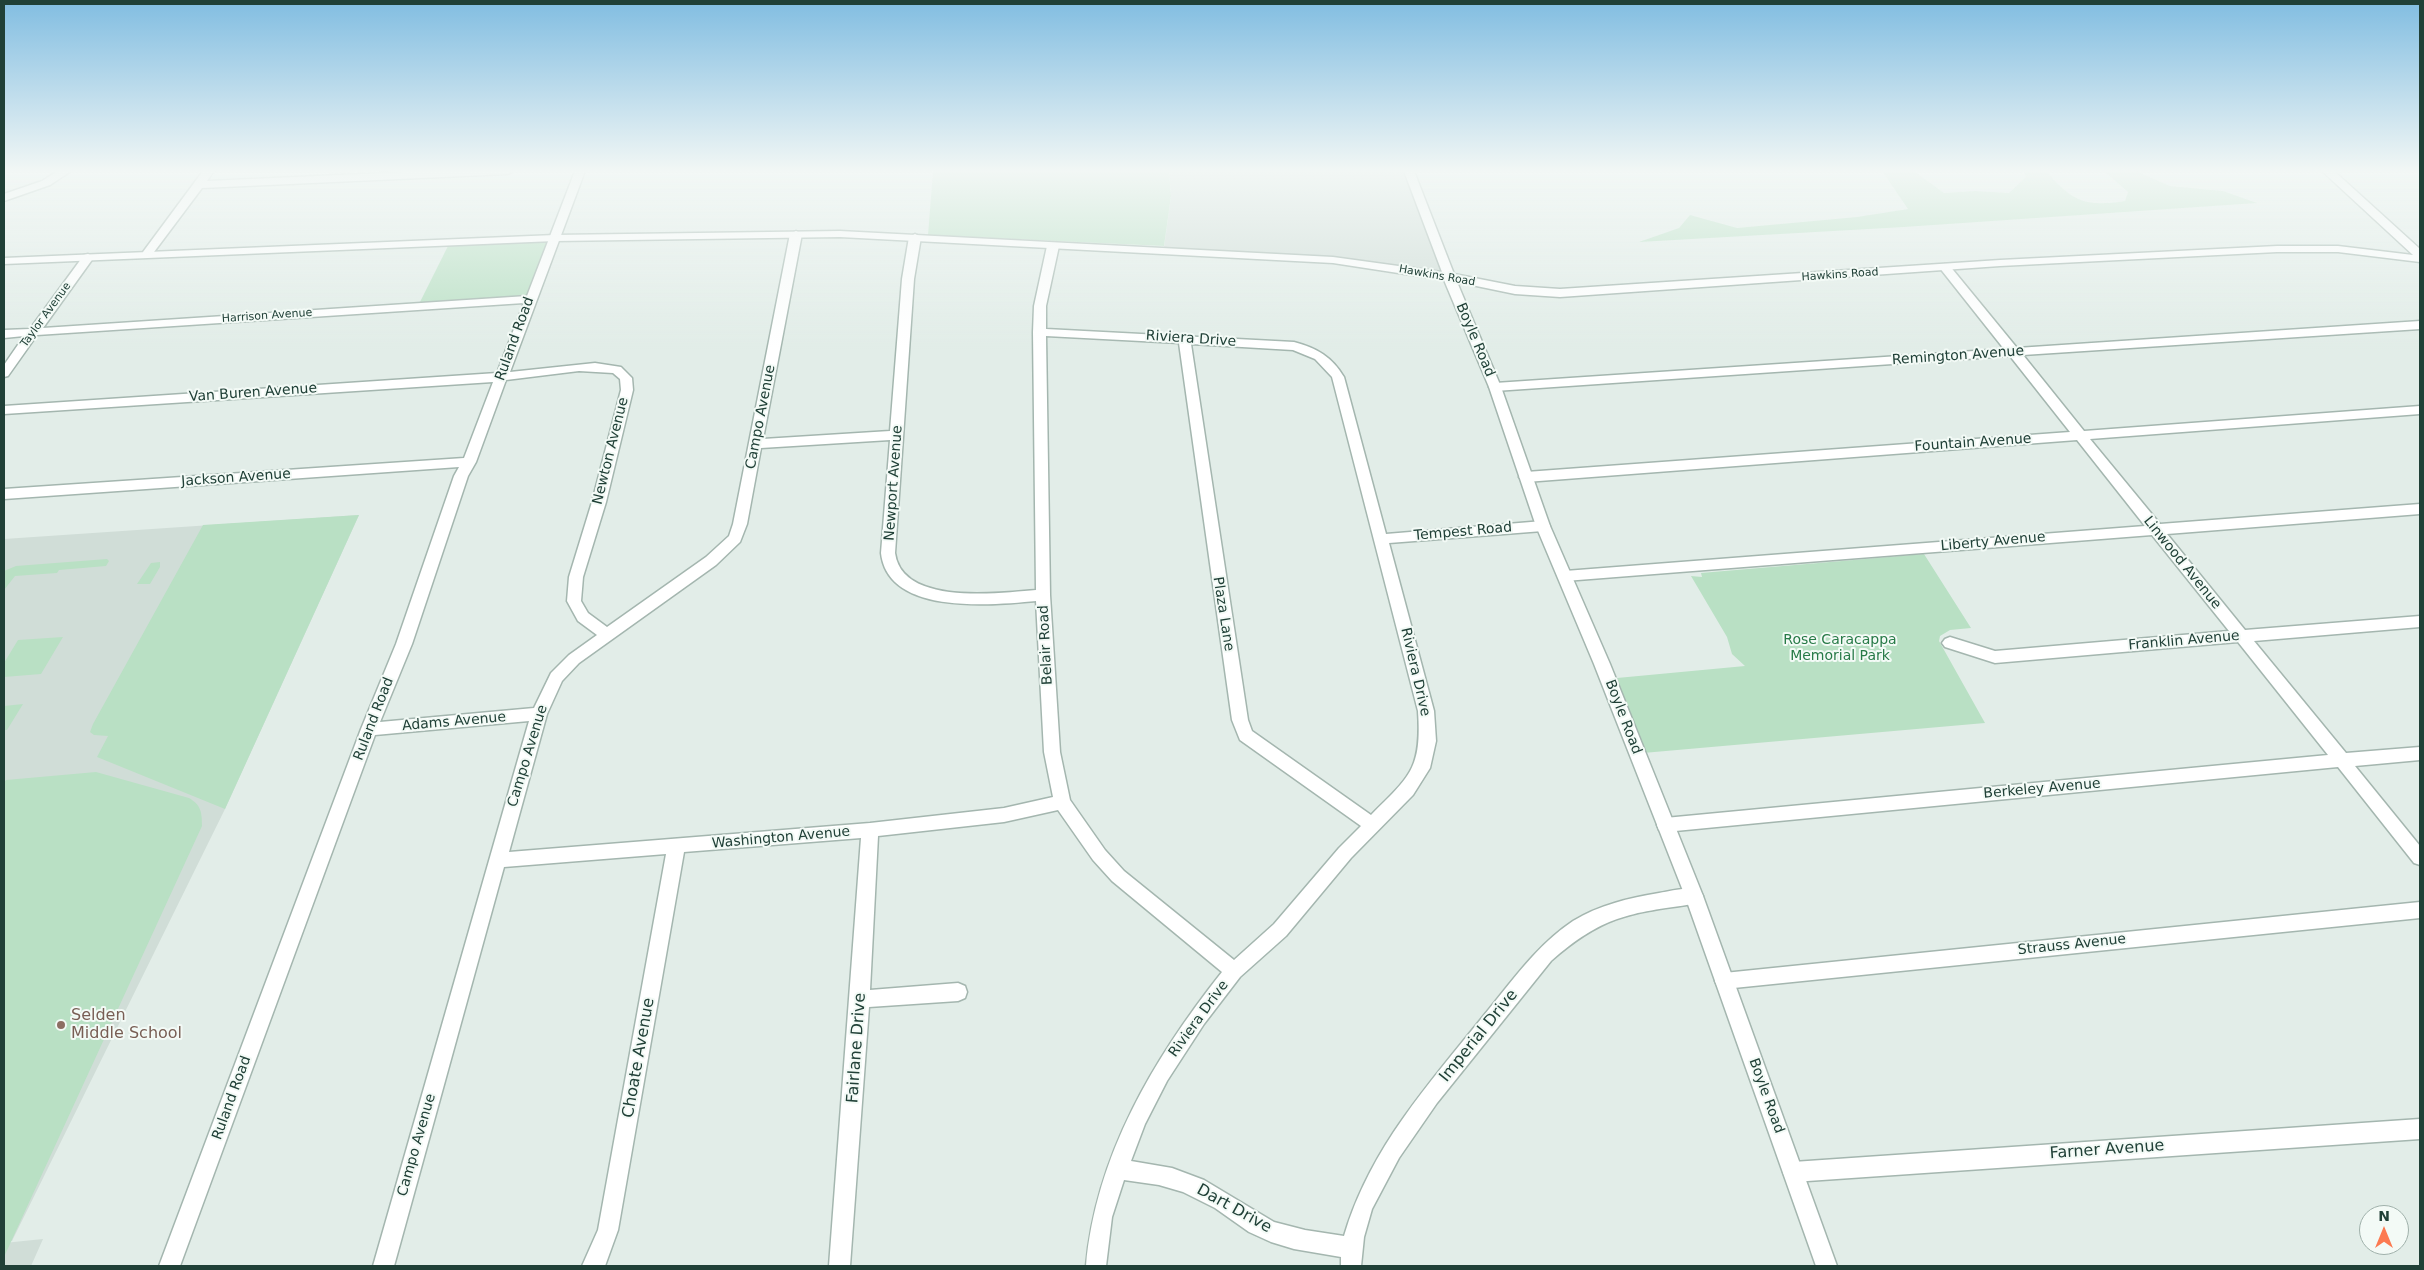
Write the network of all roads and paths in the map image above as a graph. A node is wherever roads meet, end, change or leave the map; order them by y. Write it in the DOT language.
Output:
graph roads {
  1 [pos="165,230"];
  2 [pos="558,230"];
  3 [pos="1432,230"];
  4 [pos="2393,230"];
  5 [pos="796,234"];
  6 [pos="915,237"];
  7 [pos="555,238"];
  8 [pos="2402,238"];
  9 [pos="1053,246"];
  10 [pos="147,254"];
  11 [pos="2384,254"];
  12 [pos="2420,255"];
  13 [pos="88,257"];
  14 [pos="1443,259"];
  15 [pos="2420,259"];
  16 [pos="4,261"];
  17 [pos="1945,267"];
  18 [pos="1404,270"];
  19 [pos="1449,277"];
  20 [pos="1501,288"];
  21 [pos="530,299"];
  22 [pos="1462,307"];
  23 [pos="2420,325"];
  24 [pos="32,332"];
  25 [pos="1039,332"];
  26 [pos="4,334"];
  27 [pos="1184,338"];
  28 [pos="2014,352"];
  29 [pos="4,373"];
  30 [pos="502,377"];
  31 [pos="1495,387"];
  32 [pos="4,410"];
  33 [pos="2420,410"];
  34 [pos="897,435"];
  35 [pos="2080,435"];
  36 [pos="755,444"];
  37 [pos="469,462"];
  38 [pos="1526,477"];
  39 [pos="4,494"];
  40 [pos="2420,509"];
  41 [pos="1543,526"];
  42 [pos="2155,529"];
  43 [pos="1382,538"];
  44 [pos="1565,576"];
  45 [pos="1043,595"];
  46 [pos="2420,621"];
  47 [pos="607,635"];
  48 [pos="2241,636"];
  49 [pos="1950,643"];
  50 [pos="539,714"];
  51 [pos="369,729"];
  52 [pos="2420,753"];
  53 [pos="2342,761"];
  54 [pos="1062,802"];
  55 [pos="1372,825"];
  56 [pos="1665,825"];
  57 [pos="870,830"];
  58 [pos="676,847"];
  59 [pos="2420,858"];
  60 [pos="498,860"];
  61 [pos="1694,896"];
  62 [pos="2420,910"];
  63 [pos="1234,971"];
  64 [pos="1724,981"];
  65 [pos="958,992"];
  66 [pos="860,999"];
  67 [pos="2420,1129"];
  68 [pos="1117,1170"];
  69 [pos="1793,1172"];
  70 [pos="1351,1257"];
  71 [pos="169,1266"];
  72 [pos="383,1266"];
  73 [pos="593,1266"];
  74 [pos="840,1266"];
  75 [pos="1096,1266"];
  76 [pos="1827,1266"];
  1 -- 10 [label="street"];
  2 -- 7 [label="street, Ruland Road"];
  3 -- 14 [label="street, Boyle Road"];
  4 -- 8 [label="street"];
  5 -- 6 [label="street, Hawkins Road"];
  5 -- 7 [label="street, Hawkins Road"];
  5 -- 36 [label="street, Campo Avenue"];
  6 -- 9 [label="street, Hawkins Road"];
  6 -- 34 [label="street, Newport Avenue"];
  7 -- 10 [label="street, Hawkins Road"];
  7 -- 21 [label="street, Ruland Road"];
  8 -- 11 [label="street"];
  8 -- 12 [label="street"];
  9 -- 18 [label="street, Hawkins Road"];
  9 -- 25 [label="street, Belair Road"];
  10 -- 13 [label="street, Hawkins Road"];
  11 -- 15 [label="street, Hawkins Road"];
  11 -- 17 [label="street, Hawkins Road"];
  13 -- 16 [label="street, Hawkins Road"];
  13 -- 24 [label="street, Taylor Avenue"];
  14 -- 18 [label="street"];
  14 -- 19 [label="street, Boyle Road"];
  14 -- 20 [label="street"];
  17 -- 20 [label="street, Hawkins Road"];
  17 -- 28 [label="street, Linwood Avenue"];
  18 -- 19 [label="street, Hawkins Road"];
  19 -- 20 [label="street, Hawkins Road"];
  19 -- 22 [label="street, Boyle Road"];
  20 -- 22 [label="street"];
  21 -- 24 [label="street, Harrison Avenue"];
  21 -- 30 [label="street, Ruland Road"];
  22 -- 31 [label="street, Boyle Road"];
  23 -- 28 [label="street, Remington Avenue"];
  24 -- 26 [label="street, Harrison Avenue"];
  24 -- 29 [label="street, Taylor Avenue"];
  25 -- 27 [label="street, Riviera Drive"];
  25 -- 45 [label="street, Belair Road"];
  27 -- 43 [label="street, Riviera Drive"];
  27 -- 55 [label="street, Plaza Lane"];
  28 -- 31 [label="street, Remington Avenue"];
  28 -- 35 [label="street, Linwood Avenue"];
  30 -- 32 [label="street, Van Buren Avenue"];
  30 -- 37 [label="street, Ruland Road"];
  30 -- 47 [label="street, Newton Avenue"];
  31 -- 38 [label="street, Boyle Road"];
  33 -- 35 [label="street, Fountain Avenue"];
  34 -- 36 [label="street"];
  34 -- 45 [label="street, Newport Avenue"];
  35 -- 38 [label="street, Fountain Avenue"];
  35 -- 42 [label="street, Linwood Avenue"];
  36 -- 47 [label="street, Campo Avenue"];
  37 -- 39 [label="street, Jackson Avenue"];
  37 -- 51 [label="street, Ruland Road"];
  38 -- 41 [label="street, Boyle Road"];
  40 -- 42 [label="street, Liberty Avenue"];
  41 -- 43 [label="street, Tempest Road"];
  41 -- 44 [label="street, Boyle Road"];
  42 -- 44 [label="street, Liberty Avenue"];
  42 -- 48 [label="street, Linwood Avenue"];
  43 -- 55 [label="street, Riviera Drive"];
  44 -- 56 [label="street, Boyle Road"];
  45 -- 54 [label="street, Belair Road"];
  46 -- 48 [label="street, Franklin Avenue"];
  47 -- 50 [label="street, Campo Avenue"];
  48 -- 49 [label="street, Franklin Avenue"];
  48 -- 53 [label="street, Linwood Avenue"];
  50 -- 51 [label="street, Adams Avenue"];
  50 -- 60 [label="street, Campo Avenue"];
  51 -- 71 [label="street, Ruland Road"];
  52 -- 53 [label="street, Berkeley Avenue"];
  53 -- 56 [label="street, Berkeley Avenue"];
  53 -- 59 [label="street, Linwood Avenue"];
  54 -- 57 [label="street, Washington Avenue"];
  54 -- 63 [label="street, Belair Road"];
  55 -- 63 [label="street, Riviera Drive"];
  56 -- 61 [label="street, Boyle Road"];
  57 -- 58 [label="street, Washington Avenue"];
  57 -- 66 [label="street, Fairlane Drive"];
  58 -- 60 [label="street, Washington Avenue"];
  58 -- 73 [label="street, Choate Avenue"];
  60 -- 72 [label="street, Campo Avenue"];
  61 -- 64 [label="street, Boyle Road"];
  61 -- 70 [label="street, Imperial Drive"];
  62 -- 64 [label="street, Strauss Avenue"];
  63 -- 68 [label="street, Riviera Drive"];
  64 -- 69 [label="street, Boyle Road"];
  65 -- 66 [label="street"];
  66 -- 74 [label="street, Fairlane Drive"];
  67 -- 69 [label="street, Farner Avenue"];
  68 -- 70 [label="street, Dart Drive"];
  68 -- 75 [label="street, Riviera Drive"];
  69 -- 76 [label="street, Boyle Road"];
}
